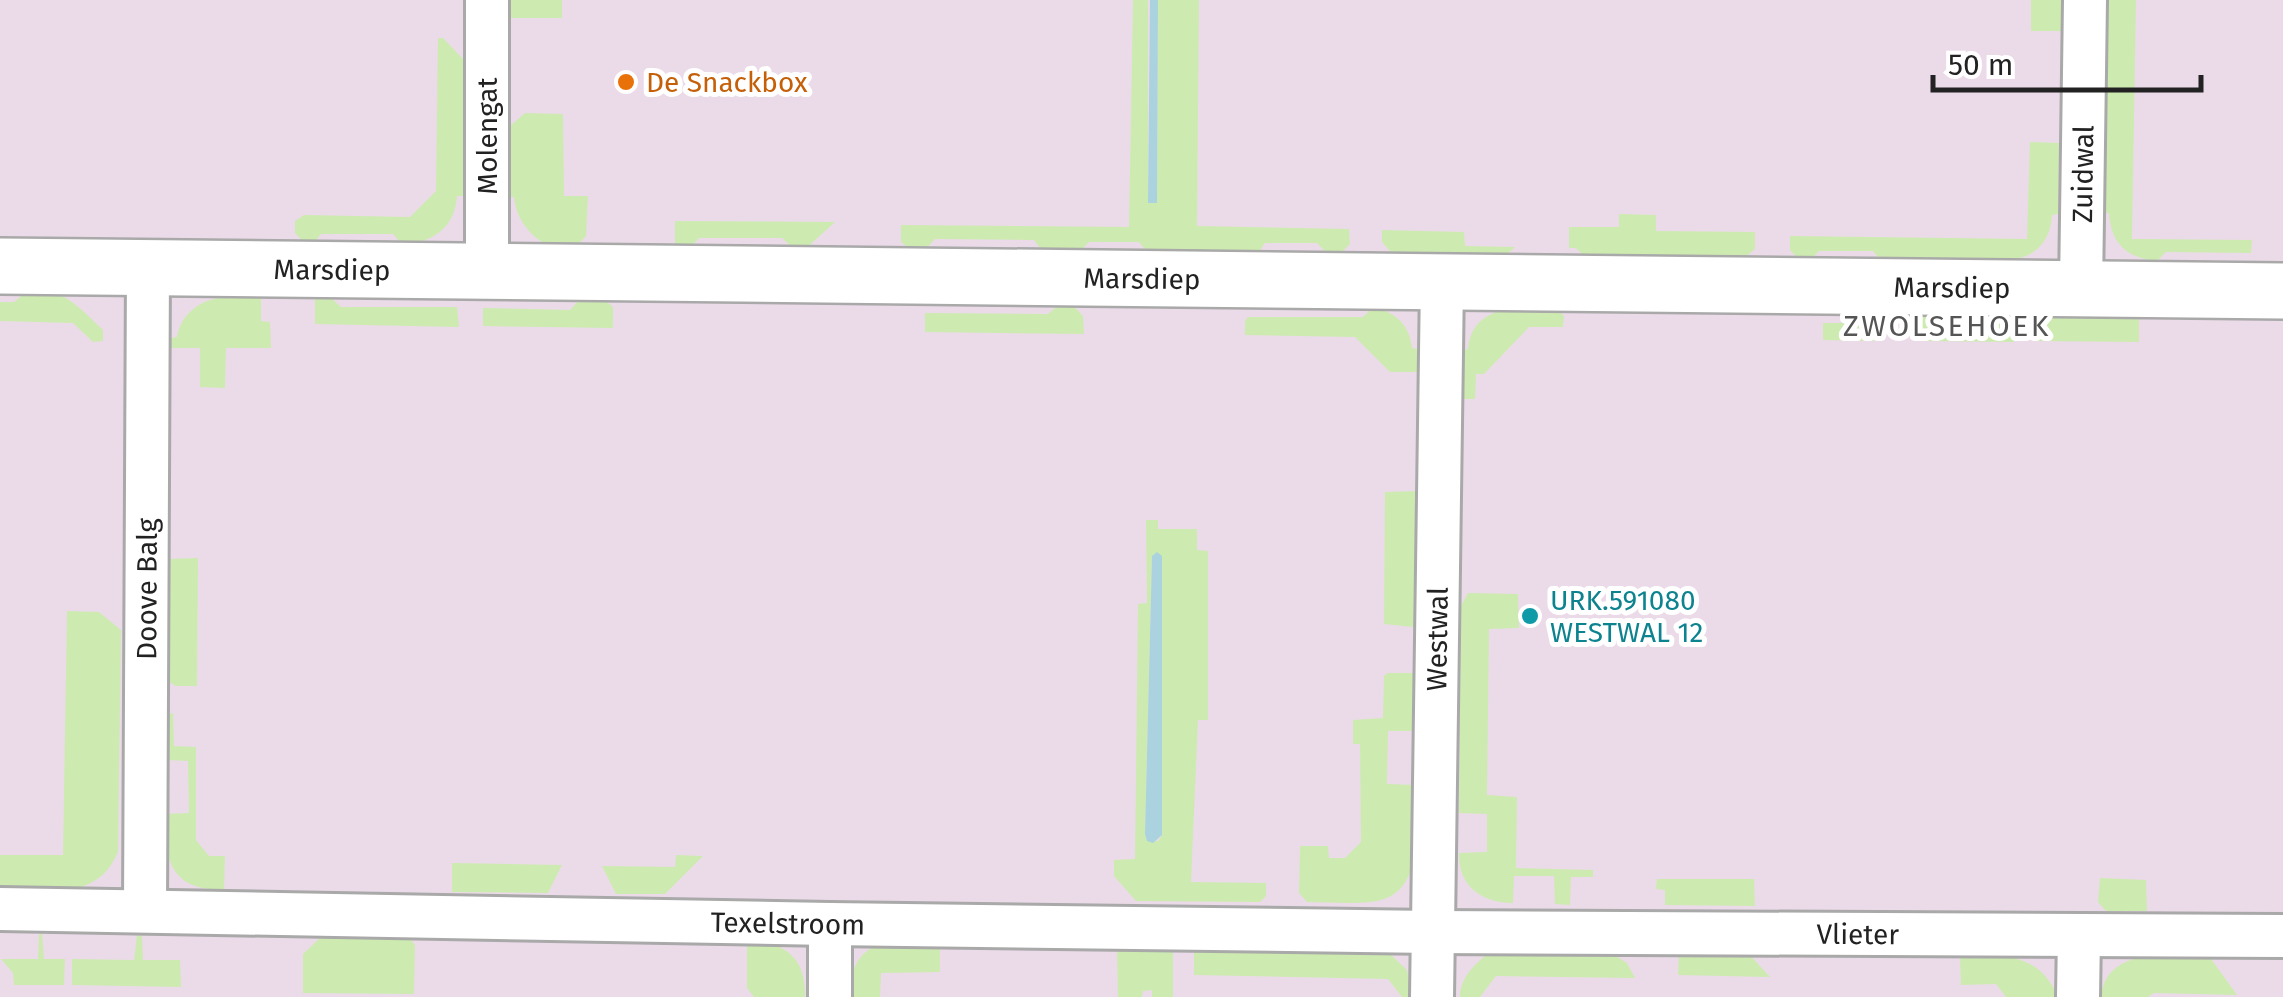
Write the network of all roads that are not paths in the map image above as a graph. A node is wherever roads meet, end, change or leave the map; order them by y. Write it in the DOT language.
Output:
graph roads {
  1 [pos="487,0"];
  2 [pos="2085,0"];
  3 [pos="0,266"];
  4 [pos="148,268"];
  5 [pos="487,272"];
  6 [pos="1442,281"];
  7 [pos="2081,289"];
  8 [pos="2283,292"];
  9 [pos="0,908"];
  10 [pos="145,909"];
  11 [pos="830,924"];
  12 [pos="1432,932"];
  13 [pos="2079,935"];
  14 [pos="2283,936"];
  15 [pos="830,997"];
  16 [pos="1432,997"];
  17 [pos="2078,997"];
  1 -- 5 [label="street, Molengat"];
  2 -- 7 [label="street, Zuidwal"];
  3 -- 4 [label="street, Marsdiep"];
  4 -- 5 [label="street, Marsdiep"];
  4 -- 10 [label="street, Doove Balg"];
  5 -- 6 [label="street, Marsdiep"];
  6 -- 7 [label="street, Marsdiep"];
  6 -- 12 [label="street, Westwal"];
  7 -- 8 [label="street, Marsdiep"];
  9 -- 10 [label="street, Texelstroom"];
  10 -- 11 [label="street, Texelstroom"];
  11 -- 12 [label="street, Texelstroom"];
  11 -- 15 [label="street"];
  12 -- 13 [label="street, Vlieter"];
  12 -- 16 [label="street, Westwal"];
  13 -- 14 [label="street, Vlieter"];
  13 -- 17 [label="street"];
}
